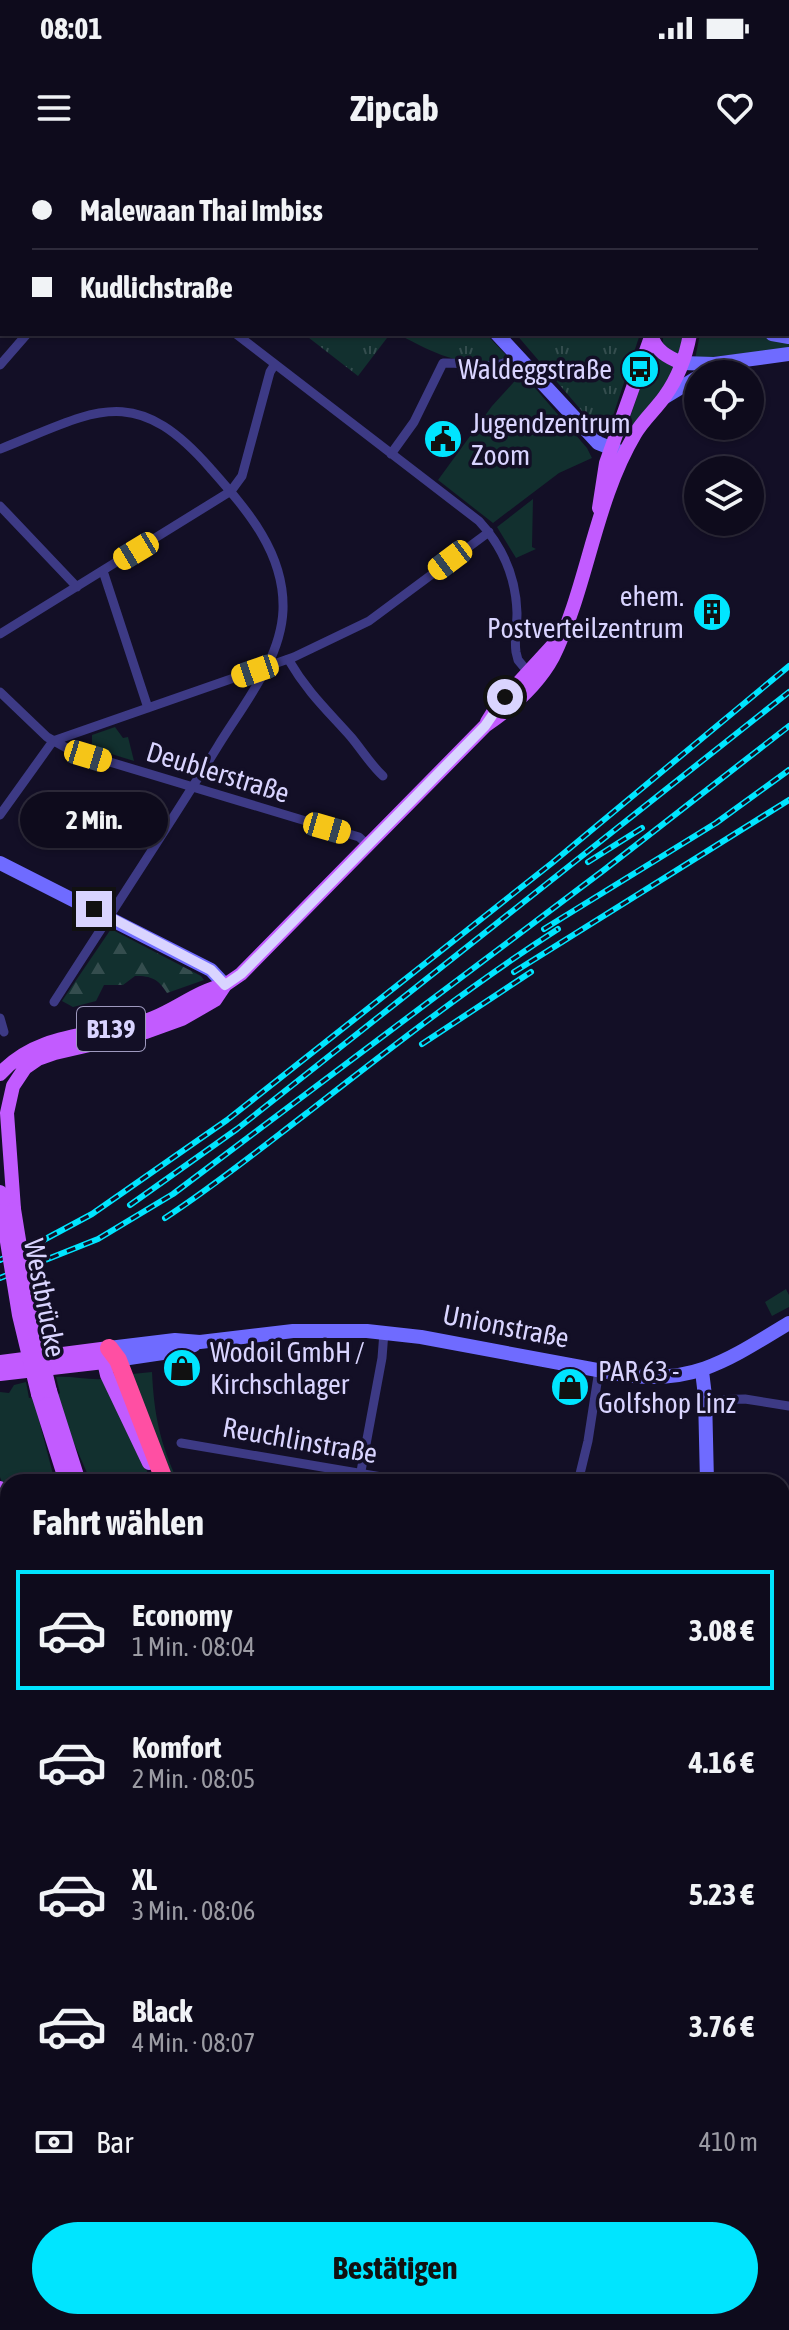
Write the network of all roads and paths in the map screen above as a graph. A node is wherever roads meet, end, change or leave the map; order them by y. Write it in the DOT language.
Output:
graph roads {
  1 [pos="25,336"];
  2 [pos="239,336"];
  3 [pos="499,336"];
  4 [pos="651,336"];
  5 [pos="653,336"];
  6 [pos="689,336"];
  7 [pos="789,354"];
  8 [pos="518,355"];
  9 [pos="748,360"];
  10 [pos="682,363"];
  11 [pos="275,364"];
  12 [pos="0,365"];
  13 [pos="684,385"];
  14 [pos="664,397"];
  15 [pos="0,449"];
  16 [pos="618,452"];
  17 [pos="391,454"];
  18 [pos="231,491"];
  19 [pos="0,506"];
  20 [pos="489,532"];
  21 [pos="103,571"];
  22 [pos="77,587"];
  23 [pos="0,634"];
  24 [pos="560,638"];
  25 [pos="288,659"];
  26 [pos="266,667"];
  27 [pos="528,672"];
  28 [pos="0,692"];
  29 [pos="148,708"];
  30 [pos="485,726"];
  31 [pos="53,741"];
  32 [pos="383,776"];
  33 [pos="193,787"];
  34 [pos="0,815"];
  35 [pos="369,846"];
  36 [pos="0,863"];
  37 [pos="109,916"];
  38 [pos="225,985"];
  39 [pos="54,1002"];
  40 [pos="0,1018"];
  41 [pos="4,1032"];
  42 [pos="20,1073"];
  43 [pos="0,1077"];
  44 [pos="8,1106"];
  45 [pos="0,1192"];
  46 [pos="8,1210"];
  47 [pos="789,1323"];
  48 [pos="384,1332"];
  49 [pos="111,1357"];
  50 [pos="0,1362"];
  51 [pos="599,1370"];
  52 [pos="702,1371"];
  53 [pos="0,1374"];
  54 [pos="44,1393"];
  55 [pos="705,1400"];
  56 [pos="789,1406"];
  57 [pos="181,1443"];
  58 [pos="64,1474"];
  59 [pos="76,1474"];
  60 [pos="153,1474"];
  61 [pos="162,1474"];
  62 [pos="344,1474"];
  63 [pos="361,1474"];
  64 [pos="580,1474"];
  65 [pos="707,1474"];
  1 -- 12 [label="street"];
  2 -- 11 [label="street"];
  3 -- 8 [label="main road"];
  4 -- 16 [label="main road, B139"];
  5 -- 10 [label="main road"];
  6 -- 10 [label="main road, B139"];
  7 -- 9 [label="main road"];
  8 -- 16 [label="main road"];
  8 -- 17 [label="street"];
  10 -- 14 [label="main road, B139"];
  11 -- 17 [label="street"];
  11 -- 18 [label="street"];
  13 -- 14 [label="main road"];
  14 -- 16 [label="main road, B139"];
  15 -- 18 [label="street"];
  16 -- 24 [label="main road, B139"];
  17 -- 20 [label="street"];
  18 -- 21 [label="street"];
  18 -- 26 [label="street"];
  19 -- 22 [label="street"];
  20 -- 25 [label="street"];
  20 -- 27 [label="street"];
  21 -- 22 [label="street"];
  21 -- 29 [label="street"];
  22 -- 23 [label="street"];
  24 -- 27 [label="main road, B139"];
  24 -- 30 [label="main road, B139"];
  25 -- 26 [label="street"];
  25 -- 32 [label="street"];
  26 -- 29 [label="street"];
  26 -- 33 [label="street"];
  27 -- 30 [label="main road, B139"];
  28 -- 31 [label="street"];
  29 -- 31 [label="street"];
  30 -- 35 [label="main road, B139"];
  31 -- 33 [label="street, Deublerstraße"];
  31 -- 34 [label="street"];
  33 -- 35 [label="street, Deublerstraße"];
  33 -- 37 [label="street"];
  35 -- 38 [label="main road, B139"];
  36 -- 37 [label="main road"];
  37 -- 38 [label="main road"];
  37 -- 39 [label="street"];
  38 -- 42 [label="main road, B139"];
  38 -- 43 [label="main road, B139"];
  40 -- 41 [label="street"];
  42 -- 43 [label="street"];
  42 -- 44 [label="main road"];
  43 -- 44 [label="main road"];
  44 -- 46 [label="main road"];
  45 -- 46 [label="main road"];
  46 -- 54 [label="main road, Westbrücke, bridge"];
  47 -- 52 [label="main road, Unionstraße"];
  48 -- 49 [label="main road, Unionstraße"];
  48 -- 51 [label="main road, Unionstraße"];
  48 -- 63 [label="street"];
  49 -- 50 [label="main road, Unionstraße"];
  49 -- 53 [label="main road, Unionstraße"];
  49 -- 60 [label="main road"];
  49 -- 61 [label="highway"];
  51 -- 52 [label="main road, Unionstraße"];
  51 -- 64 [label="street"];
  52 -- 55 [label="main road"];
  54 -- 58 [label="main road"];
  54 -- 59 [label="main road"];
  55 -- 56 [label="street"];
  55 -- 65 [label="main road"];
  57 -- 62 [label="street, Reuchlinstraße"];
}
